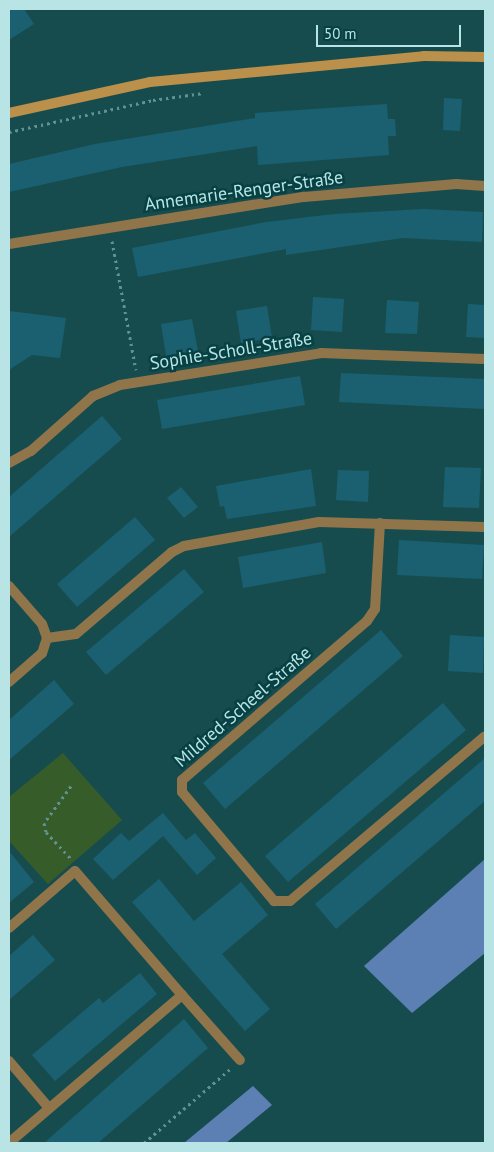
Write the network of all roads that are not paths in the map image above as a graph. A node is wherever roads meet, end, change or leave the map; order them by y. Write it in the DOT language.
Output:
graph roads {
  1 [pos="485,57"];
  2 [pos="9,113"];
  3 [pos="485,186"];
  4 [pos="9,244"];
  5 [pos="485,359"];
  6 [pos="9,463"];
  7 [pos="380,523"];
  8 [pos="485,527"];
  9 [pos="9,586"];
  10 [pos="47,638"];
  11 [pos="9,682"];
  12 [pos="485,736"];
  13 [pos="9,928"];
  14 [pos="182,995"];
  15 [pos="240,1060"];
  16 [pos="9,1061"];
  17 [pos="50,1108"];
  18 [pos="9,1143"];
  1 -- 2 [label="main road"];
  3 -- 4 [label="street, Annemarie-Renger-Straße"];
  5 -- 6 [label="street, Sophie-Scholl-Straße"];
  7 -- 8 [label="street"];
  7 -- 10 [label="street"];
  7 -- 12 [label="street, Mildred-Scheel-Straße"];
  9 -- 10 [label="street"];
  10 -- 11 [label="street"];
  13 -- 14 [label="street"];
  14 -- 15 [label="street"];
  14 -- 17 [label="street"];
  16 -- 17 [label="street"];
  17 -- 18 [label="street"];
}
